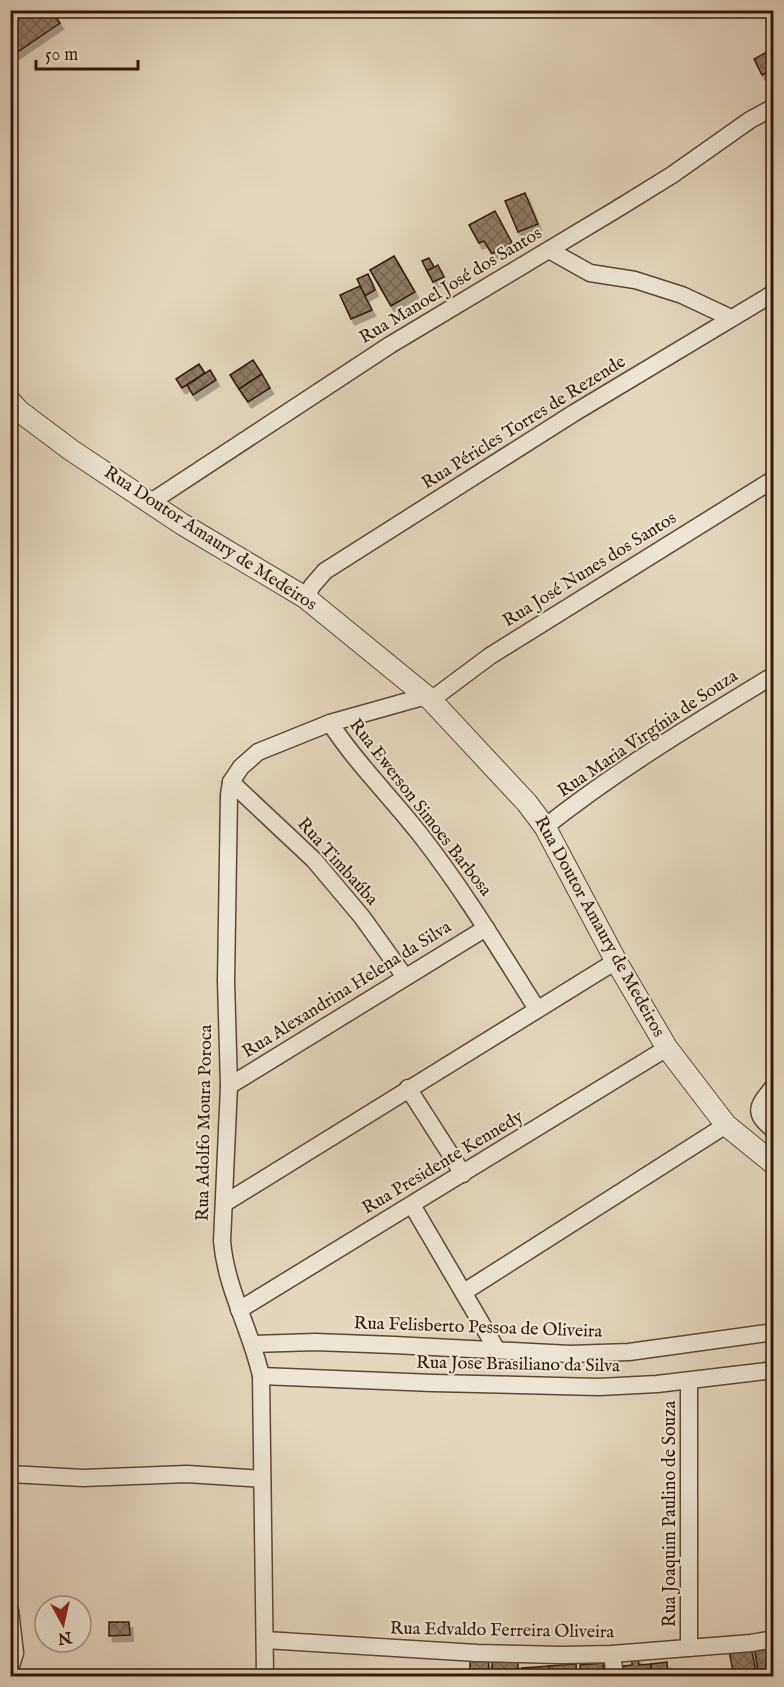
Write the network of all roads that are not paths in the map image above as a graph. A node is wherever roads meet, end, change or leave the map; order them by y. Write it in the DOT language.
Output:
graph roads {
  1 [pos="774,107"];
  2 [pos="549,250"];
  3 [pos="774,292"];
  4 [pos="730,318"];
  5 [pos="10,401"];
  6 [pos="774,479"];
  7 [pos="151,502"];
  8 [pos="306,598"];
  9 [pos="774,675"];
  10 [pos="429,698"];
  11 [pos="330,723"];
  12 [pos="231,782"];
  13 [pos="545,827"];
  14 [pos="486,928"];
  15 [pos="616,961"];
  16 [pos="405,977"];
  17 [pos="537,1009"];
  18 [pos="667,1048"];
  19 [pos="229,1086"];
  20 [pos="774,1086"];
  21 [pos="408,1088"];
  22 [pos="726,1125"];
  23 [pos="774,1130"];
  24 [pos="774,1164"];
  25 [pos="463,1174"];
  26 [pos="225,1203"];
  27 [pos="412,1205"];
  28 [pos="464,1292"];
  29 [pos="239,1310"];
  30 [pos="774,1332"];
  31 [pos="252,1344"];
  32 [pos="496,1350"];
  33 [pos="774,1370"];
  34 [pos="261,1376"];
  35 [pos="689,1381"];
  36 [pos="10,1474"];
  37 [pos="262,1479"];
  38 [pos="10,1610"];
  39 [pos="265,1640"];
  40 [pos="774,1640"];
  41 [pos="689,1648"];
  42 [pos="612,1654"];
  43 [pos="10,1669"];
  44 [pos="265,1677"];
  45 [pos="615,1677"];
  1 -- 2 [label="street, Rua Manoel José dos Santos"];
  2 -- 4 [label="street"];
  2 -- 7 [label="street, Rua Manoel José dos Santos"];
  3 -- 4 [label="street, Rua Péricles Torres de Rezende"];
  4 -- 8 [label="street, Rua Péricles Torres de Rezende"];
  5 -- 7 [label="street, Rua Doutor Amaury de Medeiros"];
  6 -- 10 [label="street, Rua José Nunes dos Santos"];
  7 -- 8 [label="street, Rua Doutor Amaury de Medeiros"];
  8 -- 10 [label="street, Rua Doutor Amaury de Medeiros"];
  9 -- 13 [label="street, Rua Maria Virgínia de Souza"];
  10 -- 11 [label="street"];
  10 -- 13 [label="street, Rua Doutor Amaury de Medeiros"];
  11 -- 12 [label="street"];
  11 -- 14 [label="street, Rua Ewerson Simoes Barbosa"];
  12 -- 16 [label="street, Rua Timbaúba"];
  12 -- 19 [label="street, Rua Adolfo Moura Poroca"];
  13 -- 15 [label="street, Rua Doutor Amaury de Medeiros"];
  14 -- 16 [label="street, Rua Alexandrina Helena da Silva"];
  14 -- 17 [label="street, Rua Ewerson Simoes Barbosa"];
  15 -- 17 [label="street"];
  15 -- 18 [label="street, Rua Doutor Amaury de Medeiros"];
  16 -- 19 [label="street, Rua Alexandrina Helena da Silva"];
  17 -- 21 [label="street"];
  18 -- 22 [label="street, Rua Doutor Amaury de Medeiros"];
  18 -- 25 [label="street, Rua Presidente Kennedy"];
  19 -- 26 [label="street, Rua Adolfo Moura Poroca"];
  20 -- 23 [label="street"];
  21 -- 25 [label="street"];
  21 -- 26 [label="street"];
  22 -- 24 [label="street, Rua Doutor Amaury de Medeiros"];
  22 -- 28 [label="street"];
  25 -- 27 [label="street, Rua Presidente Kennedy"];
  26 -- 29 [label="street, Rua Adolfo Moura Poroca"];
  27 -- 28 [label="street"];
  27 -- 29 [label="street, Rua Presidente Kennedy"];
  28 -- 32 [label="street"];
  29 -- 31 [label="street, Rua Adolfo Moura Poroca"];
  30 -- 32 [label="street, Rua Felisberto Pessoa de Oliveira"];
  31 -- 32 [label="street, Rua Felisberto Pessoa de Oliveira"];
  31 -- 34 [label="street, Rua Adolfo Moura Poroca"];
  33 -- 35 [label="street, Rua Jose Brasiliano da Silva"];
  34 -- 35 [label="street, Rua Jose Brasiliano da Silva"];
  34 -- 37 [label="street, Rua Adolfo Moura Poroca"];
  35 -- 41 [label="street, Rua Joaquim Paulino de Souza"];
  36 -- 37 [label="street"];
  37 -- 39 [label="street, Rua Adolfo Moura Poroca"];
  38 -- 43 [label="street"];
  39 -- 42 [label="street, Rua Edvaldo Ferreira Oliveira"];
  39 -- 44 [label="street, Rua Adolfo Moura Poroca"];
  40 -- 41 [label="street, Rua Edvaldo Ferreira Oliveira"];
  41 -- 42 [label="street, Rua Edvaldo Ferreira Oliveira"];
  42 -- 45 [label="street"];
}
